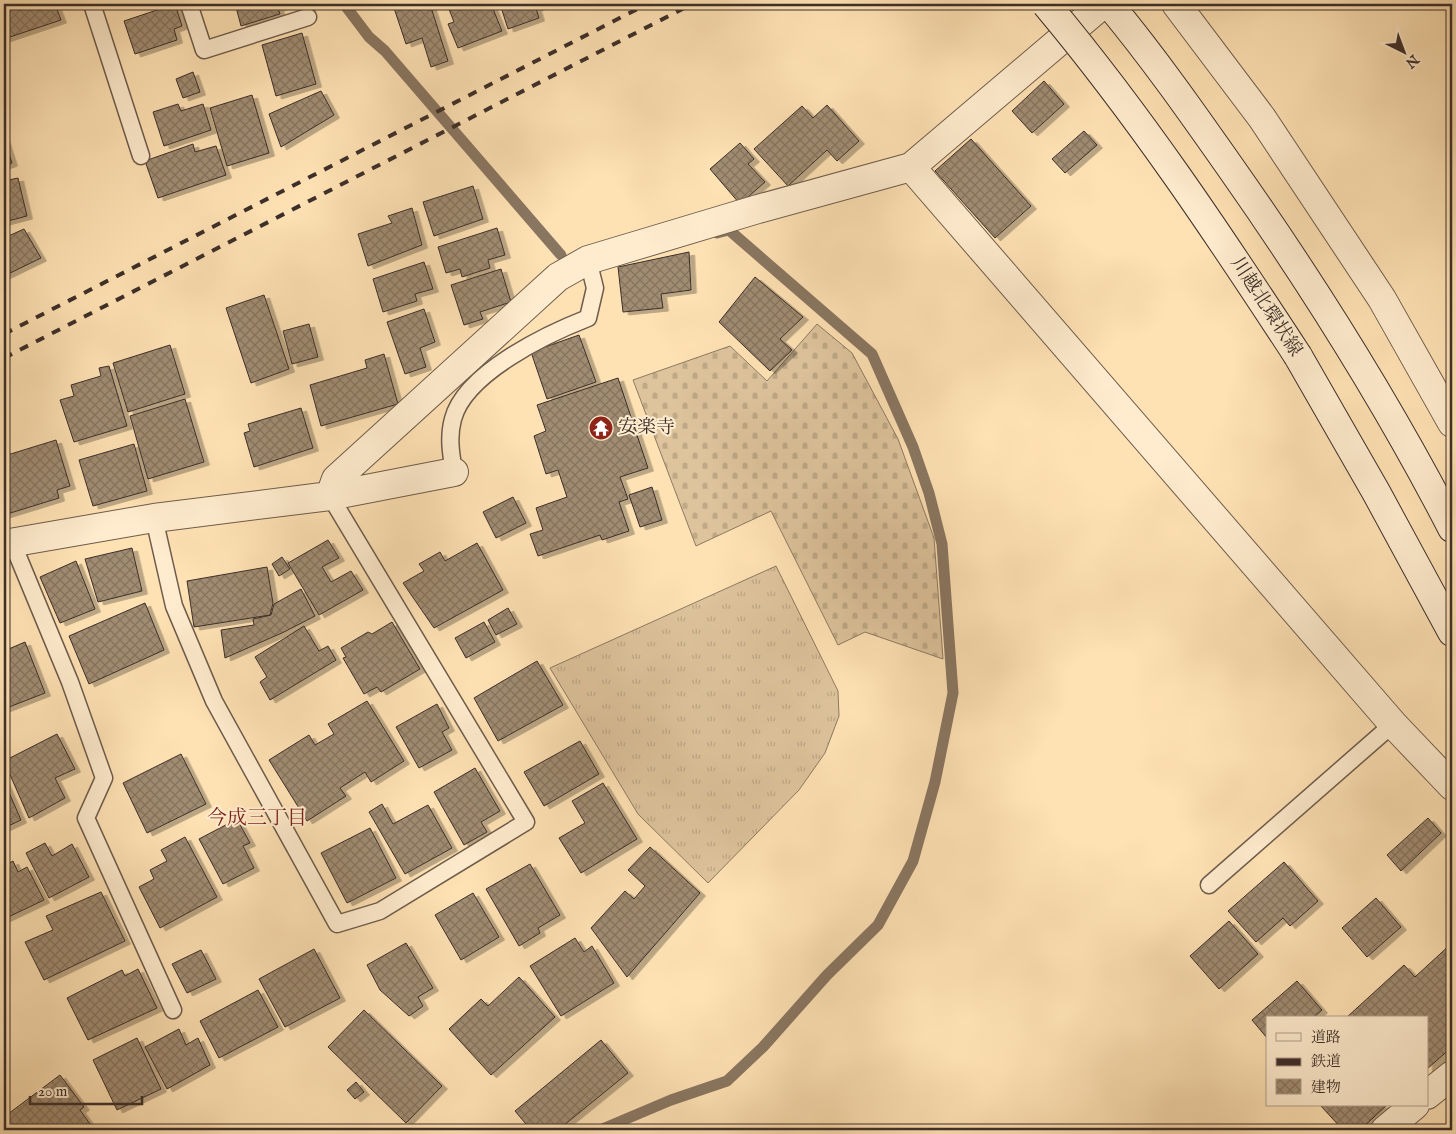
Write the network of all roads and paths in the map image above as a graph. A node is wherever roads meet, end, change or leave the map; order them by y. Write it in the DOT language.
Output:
graph roads {
  1 [pos="92,4"];
  2 [pos="189,4"];
  3 [pos="1046,4"];
  4 [pos="1103,4"];
  5 [pos="1109,4"];
  6 [pos="1176,4"];
  7 [pos="308,17"];
  8 [pos="142,156"];
  9 [pos="911,166"];
  10 [pos="588,260"];
  11 [pos="1452,423"];
  12 [pos="454,472"];
  13 [pos="330,496"];
  14 [pos="154,518"];
  15 [pos="1452,528"];
  16 [pos="8,543"];
  17 [pos="1452,632"];
  18 [pos="1393,724"];
  19 [pos="1452,786"];
  20 [pos="1209,885"];
  21 [pos="173,1010"];
  22 [pos="1452,1074"];
  23 [pos="1428,1094"];
  24 [pos="1414,1106"];
  25 [pos="1385,1130"];
  1 -- 8 [label="lane"];
  2 -- 7 [label="lane"];
  3 -- 17 [label="street, 川越北環状線, bridge"];
  4 -- 9 [label="street"];
  5 -- 15 [label="street"];
  6 -- 11 [label="street"];
  9 -- 10 [label="street"];
  9 -- 18 [label="street"];
  10 -- 12 [label="lane"];
  10 -- 13 [label="street"];
  12 -- 13 [label="street"];
  13 -- 14 [label="street"];
  13 -- 14 [label="lane"];
  14 -- 16 [label="street"];
  16 -- 21 [label="lane"];
  18 -- 19 [label="street"];
  18 -- 20 [label="lane"];
  22 -- 23 [label="street"];
  24 -- 25 [label="street"];
}
